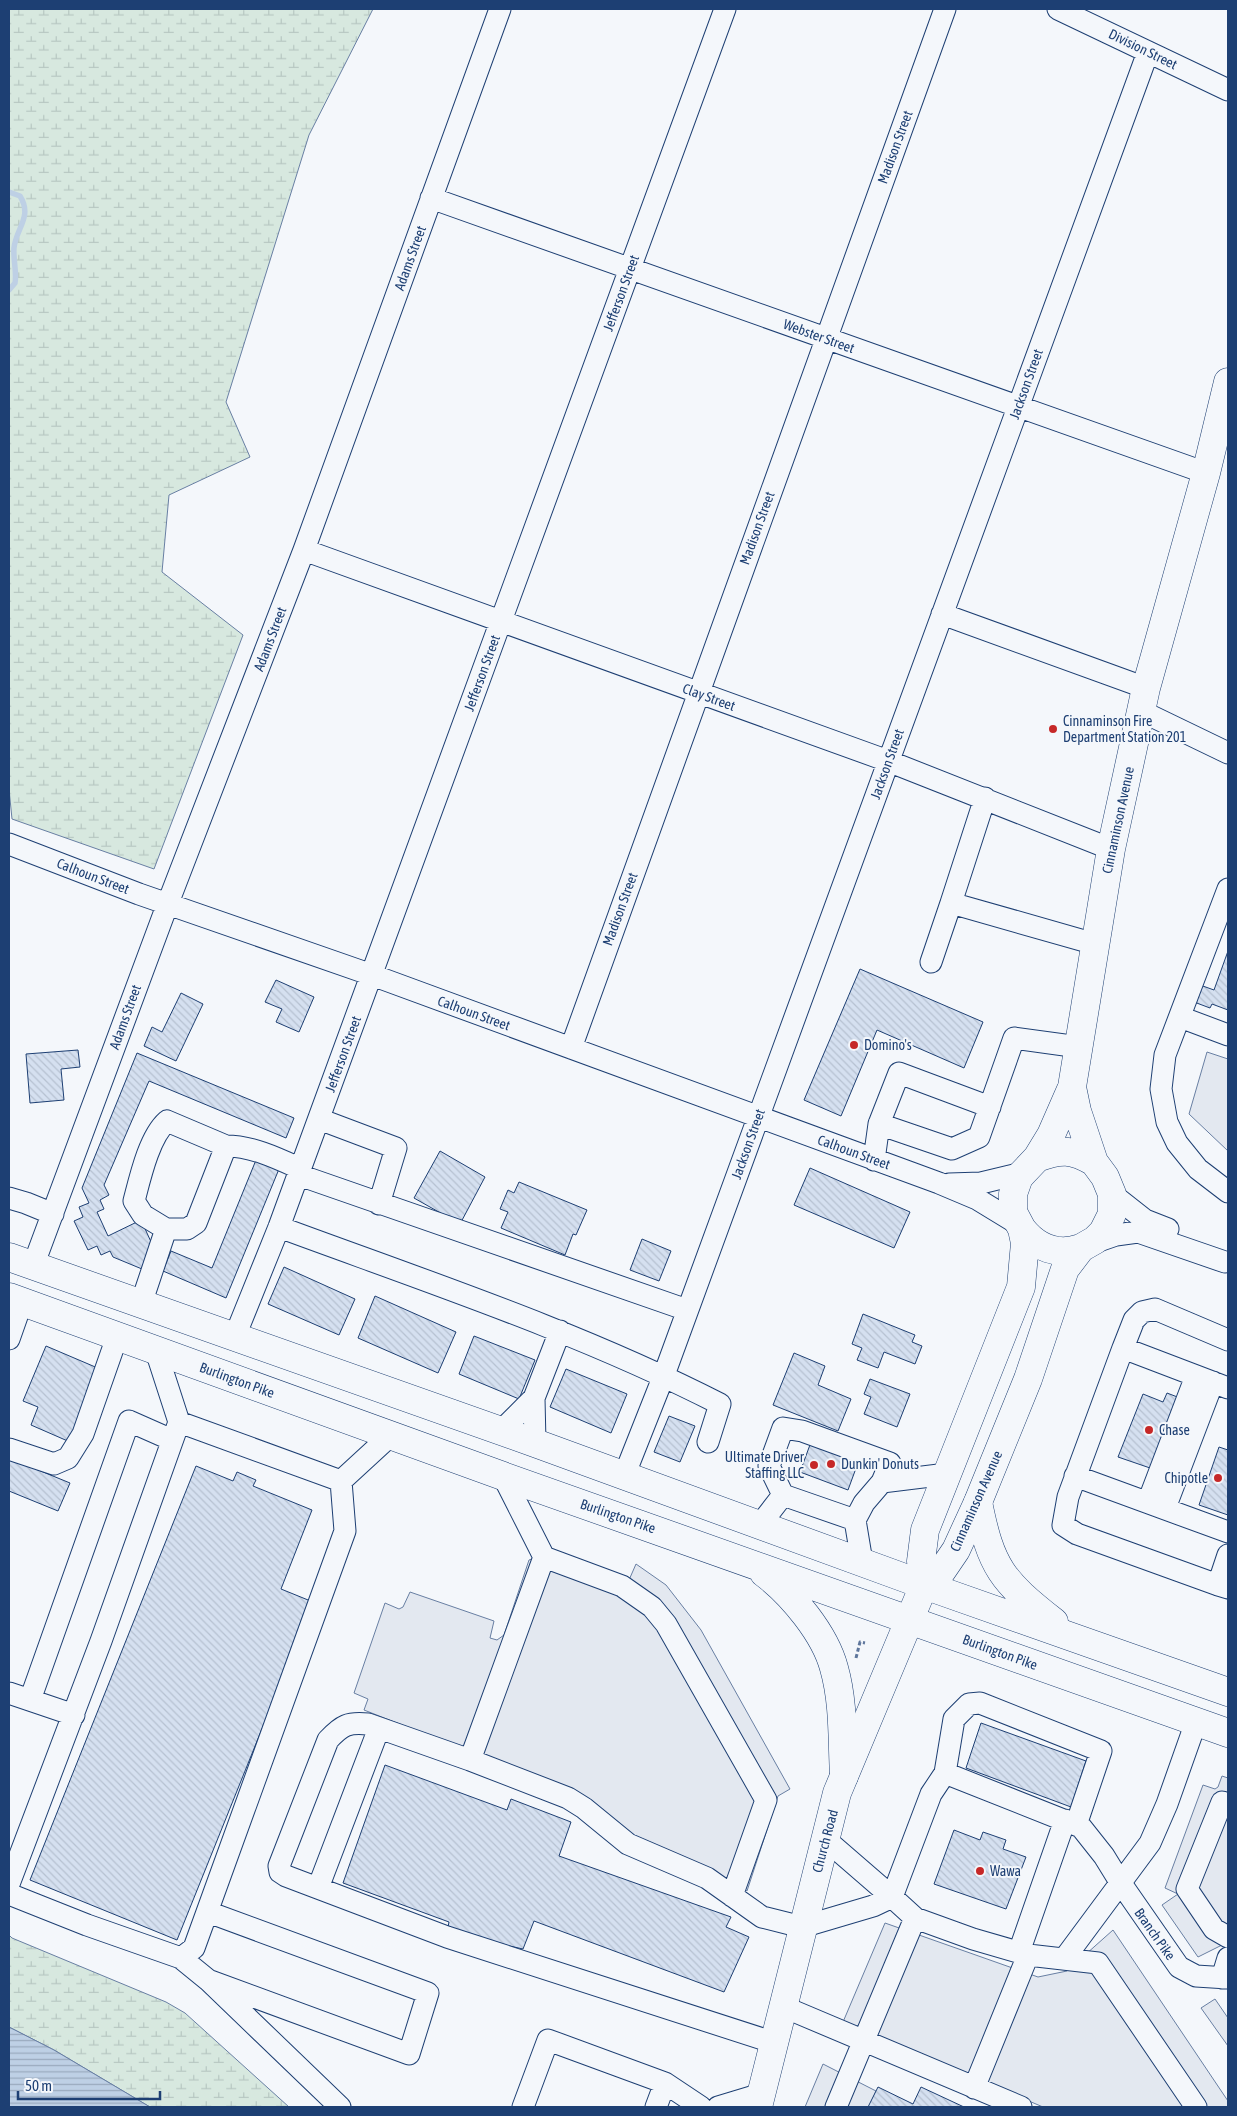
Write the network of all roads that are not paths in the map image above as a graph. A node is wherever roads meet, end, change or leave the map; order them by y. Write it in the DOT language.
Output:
graph roads {
  1 [pos="500,9"];
  2 [pos="725,9"];
  3 [pos="945,9"];
  4 [pos="1058,9"];
  5 [pos="1148,52"];
  6 [pos="1228,90"];
  7 [pos="432,198"];
  8 [pos="630,268"];
  9 [pos="826,338"];
  10 [pos="1228,382"];
  11 [pos="1018,406"];
  12 [pos="1206,473"];
  13 [pos="304,550"];
  14 [pos="942,614"];
  15 [pos="501,621"];
  16 [pos="698,693"];
  17 [pos="1144,699"];
  18 [pos="1228,753"];
  19 [pos="888,761"];
  20 [pos="985,798"];
  21 [pos="9,844"];
  22 [pos="1111,849"];
  23 [pos="1228,889"];
  24 [pos="950,902"];
  25 [pos="168,903"];
  26 [pos="1095,944"];
  27 [pos="931,962"];
  28 [pos="372,975"];
  29 [pos="1180,1017"];
  30 [pos="1228,1034"];
  31 [pos="1079,1047"];
  32 [pos="571,1048"];
  33 [pos="1072,1087"];
  34 [pos="990,1107"];
  35 [pos="758,1117"];
  36 [pos="319,1119"];
  37 [pos="879,1124"];
  38 [pos="226,1146"];
  39 [pos="874,1160"];
  40 [pos="1094,1162"];
  41 [pos="1029,1165"];
  42 [pos="300,1172"];
  43 [pos="939,1183"];
  44 [pos="1228,1192"];
  45 [pos="1112,1194"];
  46 [pos="9,1198"];
  47 [pos="379,1204"];
  48 [pos="53,1214"];
  49 [pos="1020,1226"];
  50 [pos="279,1228"];
  51 [pos="166,1229"];
  52 [pos="1086,1246"];
  53 [pos="21,1262"];
  54 [pos="1227,1263"];
  55 [pos="16,1300"];
  56 [pos="141,1304"];
  57 [pos="687,1310"];
  58 [pos="560,1331"];
  59 [pos="235,1336"];
  60 [pos="117,1337"];
  61 [pos="9,1339"];
  62 [pos="1228,1340"];
  63 [pos="1123,1348"];
  64 [pos="156,1351"];
  65 [pos="664,1375"];
  66 [pos="1212,1382"];
  67 [pos="534,1398"];
  68 [pos="176,1431"];
  69 [pos="501,1431"];
  70 [pos="391,1435"];
  71 [pos="708,1442"];
  72 [pos="535,1443"];
  73 [pos="9,1449"];
  74 [pos="947,1474"];
  75 [pos="503,1476"];
  76 [pos="624,1476"];
  77 [pos="1075,1476"];
  78 [pos="340,1482"];
  79 [pos="882,1482"];
  80 [pos="784,1495"];
  81 [pos="978,1502"];
  82 [pos="1157,1505"];
  83 [pos="855,1520"];
  84 [pos="759,1526"];
  85 [pos="1228,1532"];
  86 [pos="1228,1555"];
  87 [pos="544,1558"];
  88 [pos="862,1562"];
  89 [pos="753,1564"];
  90 [pos="924,1586"];
  91 [pos="1223,1586"];
  92 [pos="908,1619"];
  93 [pos="1071,1636"];
  94 [pos="1228,1692"];
  95 [pos="9,1693"];
  96 [pos="30,1700"];
  97 [pos="74,1715"];
  98 [pos="1196,1722"];
  99 [pos="379,1728"];
  100 [pos="1228,1733"];
  101 [pos="470,1760"];
  102 [pos="945,1773"];
  103 [pos="844,1776"];
  104 [pos="1228,1804"];
  105 [pos="1071,1822"];
  106 [pos="825,1838"];
  107 [pos="1120,1882"];
  108 [pos="9,1884"];
  109 [pos="318,1888"];
  110 [pos="9,1894"];
  111 [pos="732,1896"];
  112 [pos="892,1897"];
  113 [pos="208,1912"];
  114 [pos="915,1918"];
  115 [pos="802,1927"];
  116 [pos="1228,1937"];
  117 [pos="187,1953"];
  118 [pos="1024,1954"];
  119 [pos="1064,1959"];
  120 [pos="1226,1971"];
  121 [pos="208,1980"];
  122 [pos="784,2007"];
  123 [pos="865,2041"];
  124 [pos="776,2043"];
  125 [pos="665,2083"];
  126 [pos="974,2088"];
  127 [pos="760,2101"];
  128 [pos="340,2107"];
  129 [pos="523,2107"];
  130 [pos="656,2107"];
  131 [pos="701,2107"];
  132 [pos="718,2107"];
  133 [pos="836,2107"];
  134 [pos="1021,2107"];
  135 [pos="1196,2107"];
  1 -- 7 [label="street, Adams Street"];
  2 -- 8 [label="street, Jefferson Street"];
  3 -- 9 [label="street, Madison Street"];
  4 -- 5 [label="street, Division Street"];
  5 -- 6 [label="street, Division Street"];
  5 -- 11 [label="street, Jackson Street"];
  7 -- 8 [label="street, Webster Street"];
  7 -- 13 [label="street, Adams Street"];
  8 -- 9 [label="street, Webster Street"];
  8 -- 15 [label="street, Jefferson Street"];
  9 -- 11 [label="street, Webster Street"];
  9 -- 16 [label="street, Madison Street"];
  10 -- 12 [label="main road, Cinnaminson Avenue"];
  11 -- 12 [label="street, Webster Street"];
  11 -- 14 [label="street, Jackson Street"];
  12 -- 17 [label="main road, Cinnaminson Avenue"];
  13 -- 15 [label="street, Clay Street"];
  13 -- 25 [label="street, Adams Street"];
  14 -- 17 [label="street"];
  14 -- 19 [label="street, Jackson Street"];
  15 -- 16 [label="street, Clay Street"];
  15 -- 28 [label="street, Jefferson Street"];
  16 -- 19 [label="street, Clay Street"];
  16 -- 32 [label="street, Madison Street"];
  17 -- 18 [label="street"];
  17 -- 22 [label="main road, Cinnaminson Avenue"];
  19 -- 20 [label="street, Clay Street"];
  19 -- 35 [label="street, Jackson Street"];
  20 -- 22 [label="street, Clay Street"];
  20 -- 24 [label="street"];
  21 -- 25 [label="street, Calhoun Street"];
  22 -- 26 [label="main road, Cinnaminson Avenue"];
  23 -- 29 [label="street"];
  24 -- 26 [label="street"];
  24 -- 27 [label="street"];
  25 -- 28 [label="street, Calhoun Street"];
  25 -- 48 [label="street, Adams Street"];
  26 -- 31 [label="main road, Cinnaminson Avenue"];
  28 -- 32 [label="street, Calhoun Street"];
  28 -- 36 [label="street, Jefferson Street"];
  29 -- 30 [label="street"];
  29 -- 44 [label="street"];
  31 -- 33 [label="main road, Cinnaminson Avenue"];
  31 -- 34 [label="street"];
  32 -- 35 [label="street, Calhoun Street"];
  33 -- 40 [label="main road, Cinnaminson Avenue"];
  33 -- 41 [label="main road, Cinnaminson Avenue"];
  34 -- 37 [label="street"];
  34 -- 37 [label="street"];
  35 -- 39 [label="street, Calhoun Street"];
  35 -- 57 [label="street, Jackson Street"];
  36 -- 42 [label="street, Jefferson Street"];
  36 -- 47 [label="street"];
  37 -- 39 [label="street"];
  38 -- 42 [label="street"];
  38 -- 51 [label="street"];
  38 -- 51 [label="street"];
  39 -- 43 [label="street, Calhoun Street"];
  40 -- 41 [label="main road, Calhoun Street"];
  40 -- 45 [label="main road, Cinnaminson Avenue"];
  41 -- 43 [label="street, Calhoun Street"];
  41 -- 49 [label="main road, Cinnaminson Avenue"];
  42 -- 47 [label="street"];
  42 -- 50 [label="street, Jefferson Street"];
  43 -- 49 [label="street, Calhoun Street"];
  45 -- 52 [label="main road, Cinnaminson Avenue"];
  45 -- 54 [label="street, Calhoun Street"];
  46 -- 48 [label="street"];
  47 -- 57 [label="street"];
  48 -- 53 [label="street, Adams Street"];
  49 -- 52 [label="main road, Calhoun Street"];
  49 -- 74 [label="main road, Cinnaminson Avenue"];
  50 -- 58 [label="street"];
  50 -- 59 [label="street, Jefferson Street"];
  51 -- 56 [label="street"];
  52 -- 54 [label="street, Calhoun Street"];
  52 -- 81 [label="main road, Cinnaminson Avenue"];
  53 -- 56 [label="main road"];
  55 -- 60 [label="main road, Burlington Pike"];
  55 -- 61 [label="street"];
  56 -- 59 [label="main road"];
  57 -- 65 [label="street, Jackson Street"];
  58 -- 65 [label="street"];
  58 -- 67 [label="street"];
  59 -- 69 [label="main road"];
  60 -- 64 [label="main road, Burlington Pike"];
  60 -- 73 [label="street"];
  62 -- 63 [label="street"];
  63 -- 66 [label="street"];
  63 -- 77 [label="street"];
  64 -- 68 [label="street"];
  64 -- 70 [label="main road, Burlington Pike"];
  65 -- 71 [label="street"];
  65 -- 76 [label="street, Jackson Street"];
  66 -- 82 [label="street"];
  67 -- 69 [label="street"];
  67 -- 72 [label="street"];
  68 -- 78 [label="street"];
  68 -- 96 [label="street"];
  68 -- 97 [label="street"];
  69 -- 72 [label="main road"];
  70 -- 75 [label="main road, Burlington Pike"];
  70 -- 78 [label="street"];
  72 -- 76 [label="main road"];
  74 -- 79 [label="street"];
  74 -- 90 [label="main road, Cinnaminson Avenue"];
  75 -- 87 [label="street"];
  75 -- 89 [label="main road, Burlington Pike"];
  76 -- 84 [label="main road"];
  77 -- 82 [label="street"];
  77 -- 91 [label="street"];
  78 -- 113 [label="street"];
  79 -- 80 [label="street"];
  79 -- 83 [label="street"];
  80 -- 83 [label="street"];
  80 -- 84 [label="street"];
  81 -- 90 [label="main road, Cinnaminson Avenue"];
  81 -- 93 [label="main road"];
  82 -- 85 [label="street"];
  83 -- 88 [label="street"];
  84 -- 88 [label="main road"];
  86 -- 91 [label="street"];
  87 -- 101 [label="street"];
  87 -- 111 [label="street"];
  88 -- 90 [label="main road"];
  89 -- 92 [label="main road, Burlington Pike"];
  89 -- 103 [label="main road"];
  90 -- 92 [label="main road, Church Road"];
  90 -- 93 [label="main road"];
  92 -- 98 [label="main road, Burlington Pike"];
  92 -- 103 [label="main road, Church Road"];
  93 -- 94 [label="main road"];
  95 -- 96 [label="street"];
  96 -- 97 [label="street"];
  97 -- 108 [label="street"];
  98 -- 100 [label="main road, Burlington Pike"];
  98 -- 107 [label="street"];
  99 -- 101 [label="street"];
  99 -- 109 [label="street"];
  99 -- 109 [label="street"];
  101 -- 111 [label="street"];
  102 -- 105 [label="street"];
  102 -- 105 [label="street"];
  102 -- 112 [label="street"];
  103 -- 106 [label="main road, Church Road"];
  104 -- 116 [label="street"];
  105 -- 107 [label="street, Branch Pike"];
  105 -- 118 [label="street"];
  106 -- 112 [label="street"];
  106 -- 115 [label="main road, Church Road"];
  107 -- 119 [label="street"];
  107 -- 120 [label="street, Branch Pike"];
  109 -- 124 [label="street"];
  110 -- 117 [label="street"];
  111 -- 115 [label="street"];
  112 -- 114 [label="street"];
  112 -- 115 [label="street"];
  113 -- 117 [label="street"];
  113 -- 121 [label="street"];
  114 -- 118 [label="street"];
  114 -- 123 [label="street"];
  115 -- 122 [label="main road, Church Road"];
  117 -- 121 [label="street"];
  118 -- 119 [label="street"];
  118 -- 126 [label="street"];
  119 -- 135 [label="street"];
  121 -- 128 [label="street"];
  122 -- 123 [label="street"];
  122 -- 124 [label="main road, Church Road"];
  123 -- 126 [label="street"];
  123 -- 133 [label="street"];
  124 -- 127 [label="main road, Church Road"];
  125 -- 129 [label="street"];
  125 -- 130 [label="street"];
  125 -- 131 [label="street"];
  126 -- 134 [label="street"];
  127 -- 132 [label="street"];
}
